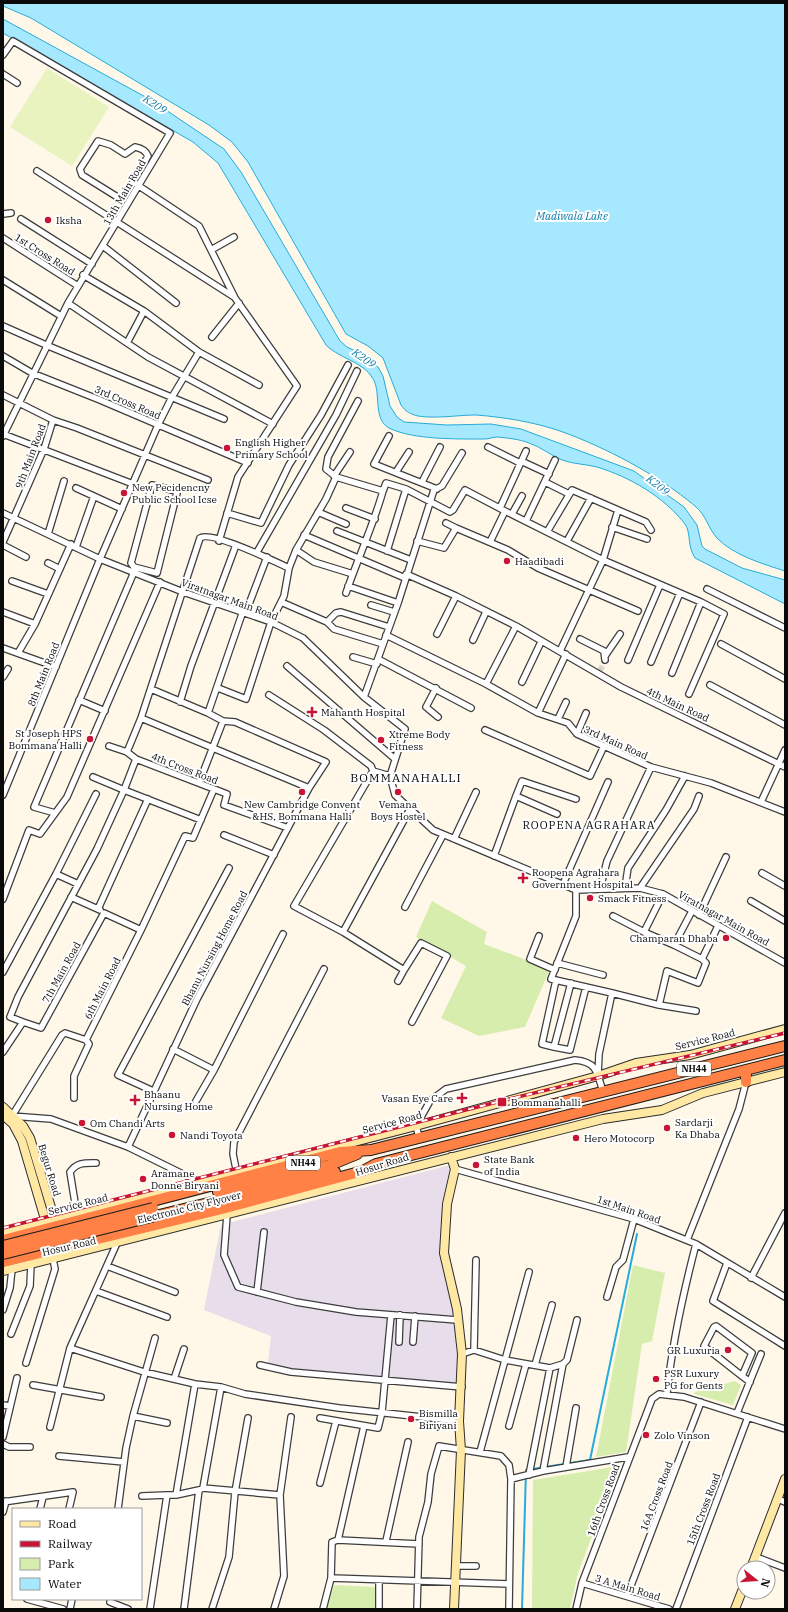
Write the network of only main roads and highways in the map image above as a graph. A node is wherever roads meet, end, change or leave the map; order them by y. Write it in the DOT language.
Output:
graph roads {
  1 [pos="785,1046"];
  2 [pos="785,1060"];
  3 [pos="746,1070"];
  4 [pos="746,1082"];
  5 [pos="370,1150"];
  6 [pos="376,1164"];
  7 [pos="154,1212"];
  8 [pos="3,1240"];
  9 [pos="3,1246"];
  10 [pos="3,1254"];
  11 [pos="3,1262"];
  1 -- 5 [label="highway, Hosur Road / NH44"];
  2 -- 3 [label="highway, Hosur Road / NH44"];
  3 -- 4 [label="highway"];
  3 -- 6 [label="highway, Hosur Road / NH44"];
  5 -- 7 [label="highway, Electronic City Flyover"];
  5 -- 8 [label="highway, Hosur Road / NH44"];
  6 -- 7 [label="highway, Electronic City Flyover"];
  6 -- 11 [label="highway, Hosur Road / NH44"];
  7 -- 9 [label="highway, Electronic City Flyover, bridge"];
  7 -- 10 [label="highway, Electronic City Flyover, bridge"];
}
